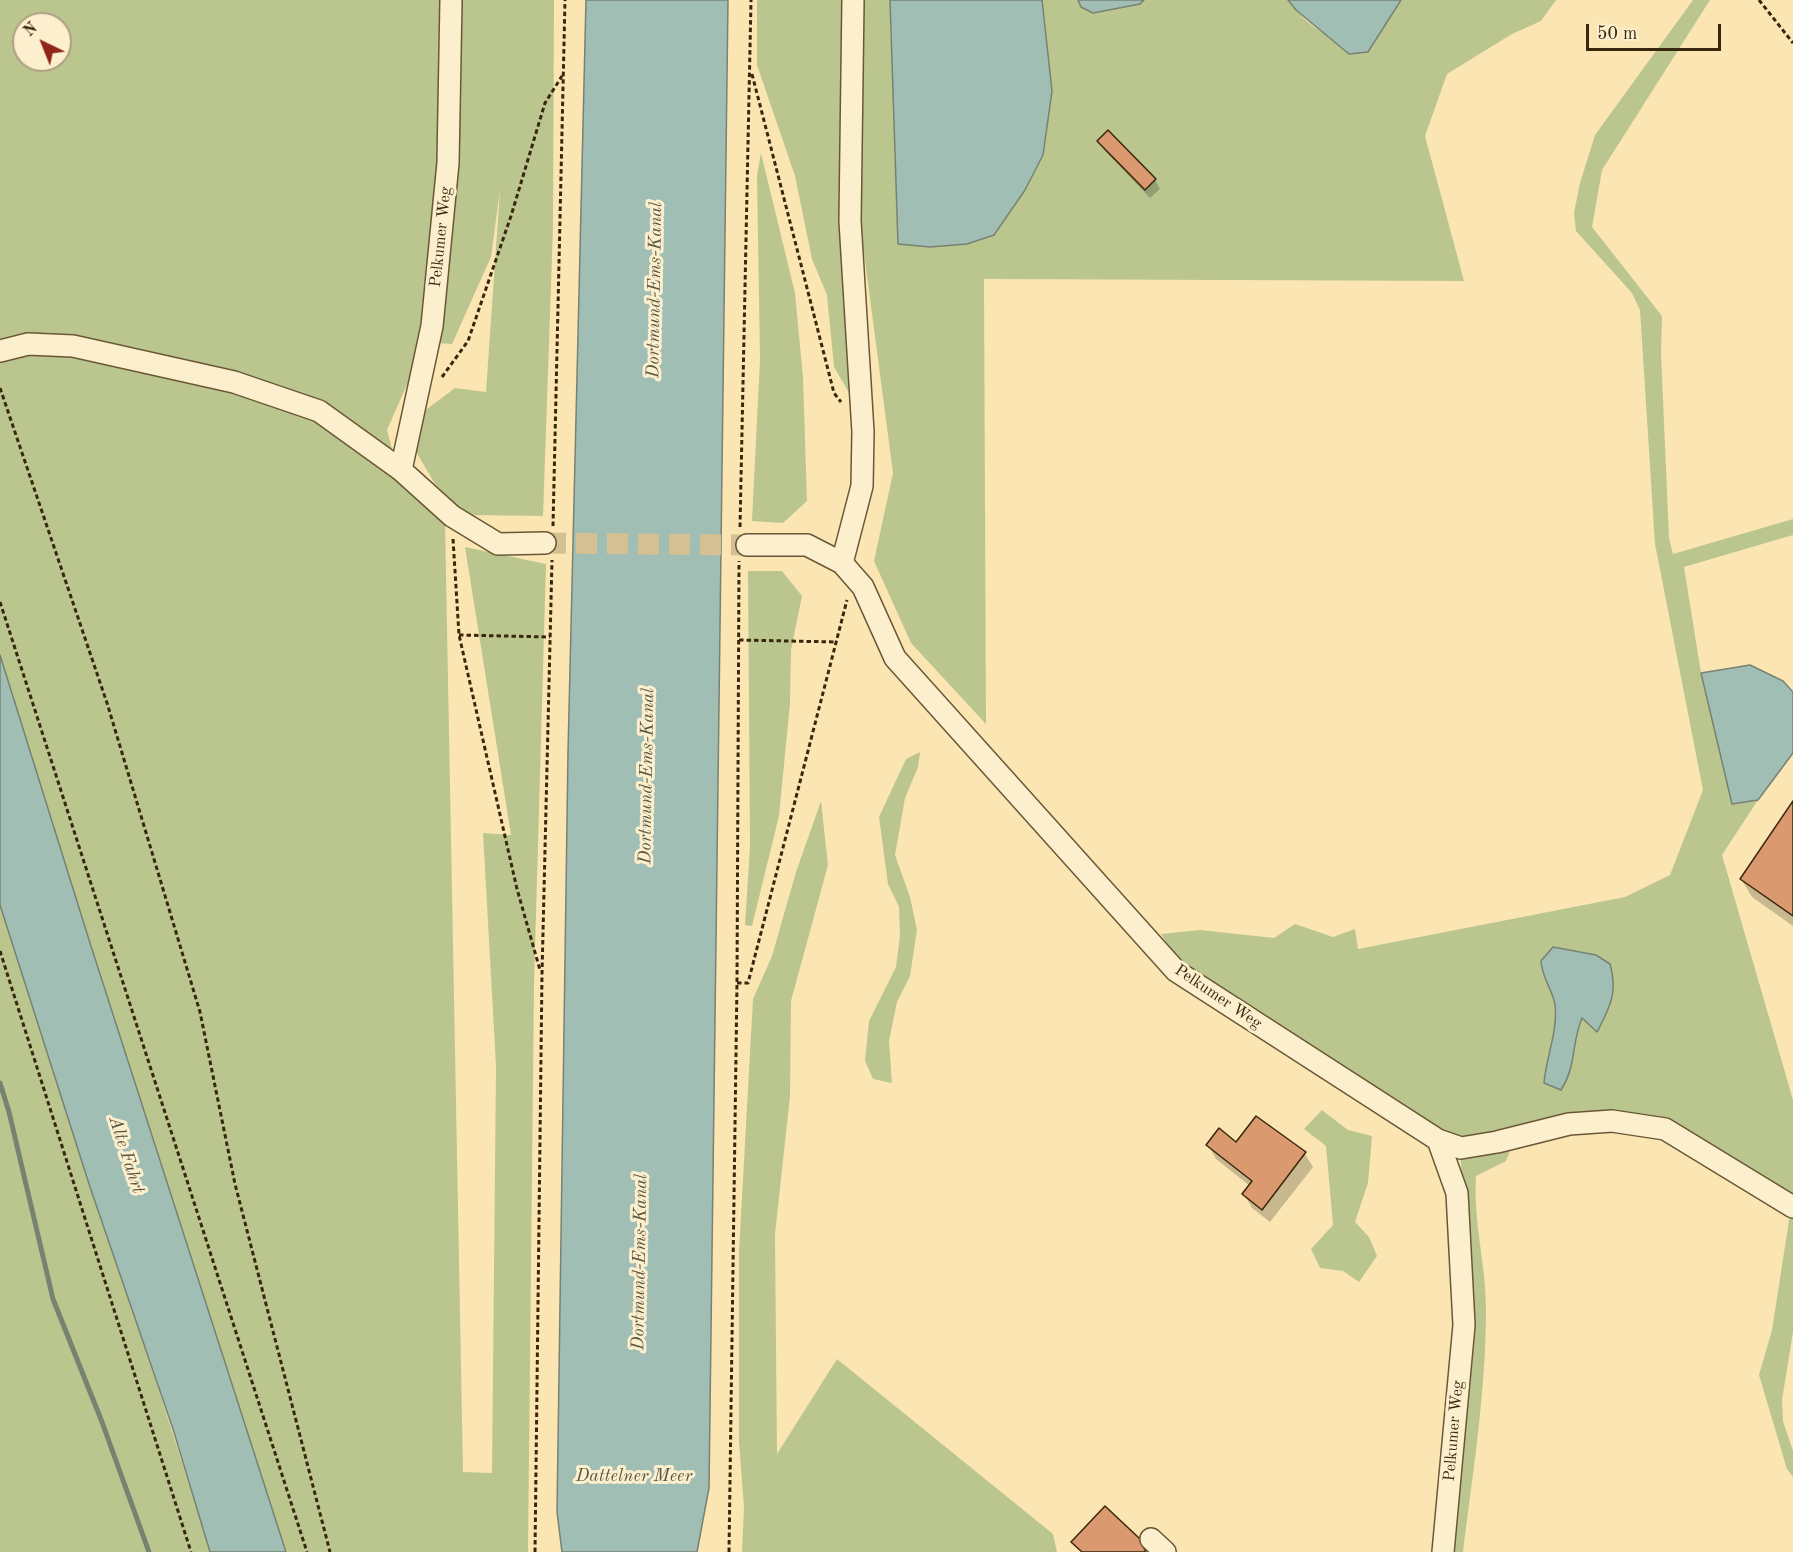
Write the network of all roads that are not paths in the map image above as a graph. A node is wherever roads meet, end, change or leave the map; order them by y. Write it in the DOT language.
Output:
graph roads {
  1 [pos="451,0"];
  2 [pos="853,0"];
  3 [pos="0,351"];
  4 [pos="401,470"];
  5 [pos="550,542"];
  6 [pos="742,544"];
  7 [pos="842,563"];
  8 [pos="1438,1140"];
  9 [pos="1793,1207"];
  10 [pos="1443,1552"];
  1 -- 4 [label="street, Pelkumer Weg"];
  2 -- 7 [label="street"];
  3 -- 4 [label="street"];
  4 -- 5 [label="street"];
  6 -- 7 [label="street, Pelkumer Weg"];
  7 -- 8 [label="street, Pelkumer Weg"];
  8 -- 9 [label="street"];
  8 -- 10 [label="street, Pelkumer Weg"];
}
